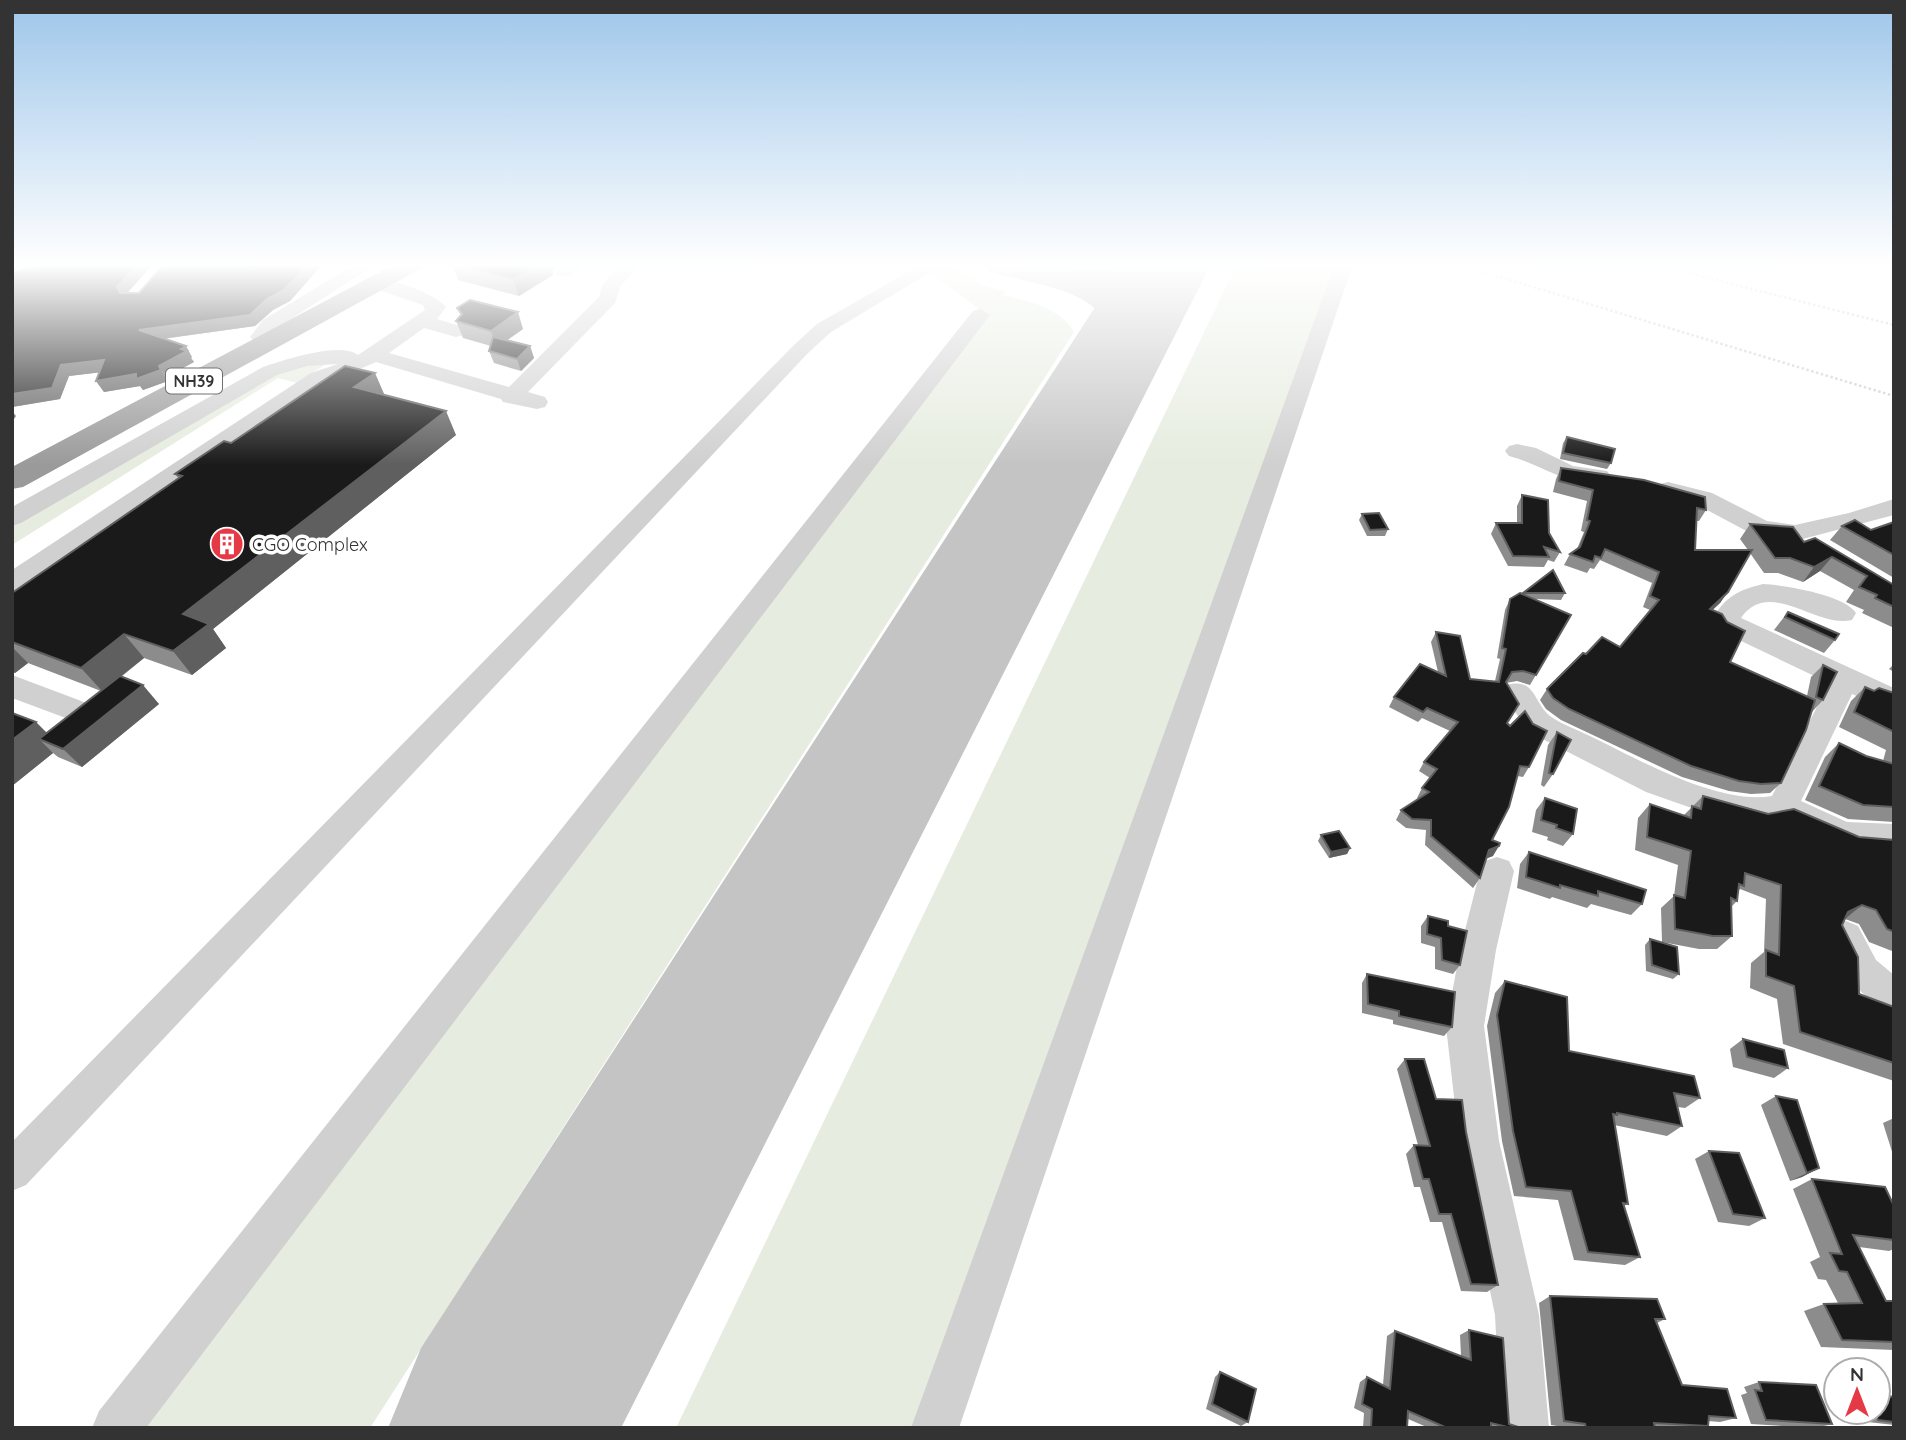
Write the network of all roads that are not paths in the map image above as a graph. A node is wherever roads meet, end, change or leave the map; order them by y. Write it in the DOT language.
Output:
graph roads {
  1 [pos="282,331"];
  2 [pos="407,331"];
  3 [pos="576,331"];
  4 [pos="820,331"];
  5 [pos="968,331"];
  6 [pos="1320,331"];
  7 [pos="380,350"];
  8 [pos="511,397"];
  9 [pos="537,402"];
  10 [pos="1517,451"];
  11 [pos="1617,478"];
  12 [pos="12,480"];
  13 [pos="1652,485"];
  14 [pos="1894,507"];
  15 [pos="12,518"];
  16 [pos="1796,533"];
  17 [pos="1830,555"];
  18 [pos="12,583"];
  19 [pos="1842,613"];
  20 [pos="1845,679"];
  21 [pos="12,687"];
  22 [pos="1517,692"];
  23 [pos="1894,701"];
  24 [pos="82,712"];
  25 [pos="1783,807"];
  26 [pos="1894,838"];
  27 [pos="1497,871"];
  28 [pos="1846,937"];
  29 [pos="1894,995"];
  30 [pos="12,1171"];
  31 [pos="116,1428"];
  32 [pos="935,1428"];
  33 [pos="1525,1428"];
  1 -- 12 [label="highway, NH39"];
  2 -- 7 [label="street"];
  3 -- 8 [label="street"];
  4 -- 30 [label="street"];
  5 -- 31 [label="street"];
  6 -- 32 [label="street"];
  7 -- 8 [label="street"];
  7 -- 15 [label="street"];
  7 -- 18 [label="street"];
  8 -- 9 [label="street"];
  10 -- 11 [label="street"];
  13 -- 16 [label="street"];
  14 -- 16 [label="street"];
  16 -- 17 [label="street"];
  19 -- 20 [label="street"];
  20 -- 23 [label="street"];
  20 -- 25 [label="street"];
  21 -- 24 [label="street"];
  22 -- 25 [label="street"];
  25 -- 26 [label="street"];
  27 -- 33 [label="street"];
  28 -- 29 [label="street"];
}
